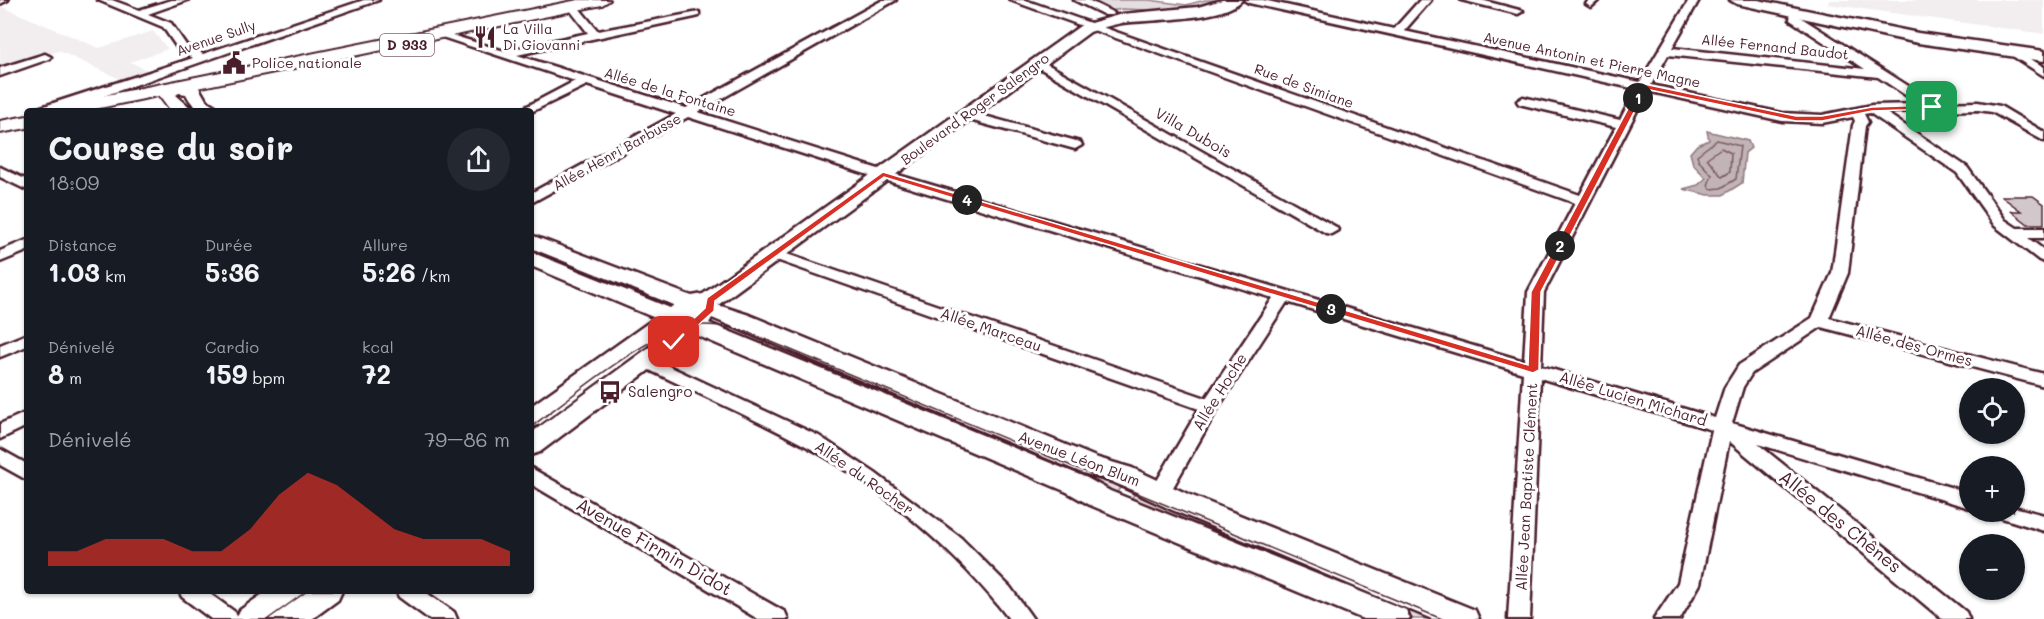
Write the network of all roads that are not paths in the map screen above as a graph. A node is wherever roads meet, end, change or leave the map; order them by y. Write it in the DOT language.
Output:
graph roads {
  1 [pos="103,0"];
  2 [pos="183,0"];
  3 [pos="327,0"];
  4 [pos="374,0"];
  5 [pos="602,0"];
  6 [pos="622,0"];
  7 [pos="891,0"];
  8 [pos="1015,0"];
  9 [pos="1079,0"];
  10 [pos="1235,0"];
  11 [pos="1249,0"];
  12 [pos="1426,0"];
  13 [pos="1466,0"];
  14 [pos="1694,0"];
  15 [pos="1737,0"];
  16 [pos="350,8"];
  17 [pos="575,10"];
  18 [pos="1518,11"];
  19 [pos="1796,12"];
  20 [pos="1109,13"];
  21 [pos="137,14"];
  22 [pos="695,14"];
  23 [pos="1090,27"];
  24 [pos="1396,33"];
  25 [pos="595,35"];
  26 [pos="448,37"];
  27 [pos="1940,41"];
  28 [pos="1666,51"];
  29 [pos="2015,53"];
  30 [pos="505,54"];
  31 [pos="2044,54"];
  32 [pos="45,57"];
  33 [pos="202,58"];
  34 [pos="1038,63"];
  35 [pos="0,72"];
  36 [pos="2044,72"];
  37 [pos="1881,74"];
  38 [pos="585,81"];
  39 [pos="1644,86"];
  40 [pos="178,91"];
  41 [pos="101,93"];
  42 [pos="1523,100"];
  43 [pos="1932,107"];
  44 [pos="52,108"];
  45 [pos="84,108"];
  46 [pos="91,108"];
  47 [pos="178,108"];
  48 [pos="208,108"];
  49 [pos="530,108"];
  50 [pos="1864,110"];
  51 [pos="688,113"];
  52 [pos="966,115"];
  53 [pos="24,117"];
  54 [pos="0,121"];
  55 [pos="24,123"];
  56 [pos="1623,125"];
  57 [pos="0,127"];
  58 [pos="2044,137"];
  59 [pos="1075,145"];
  60 [pos="0,171"];
  61 [pos="883,174"];
  62 [pos="24,184"];
  63 [pos="534,197"];
  64 [pos="1583,201"];
  65 [pos="1331,230"];
  66 [pos="2012,233"];
  67 [pos="2044,234"];
  68 [pos="534,242"];
  69 [pos="24,246"];
  70 [pos="773,254"];
  71 [pos="0,257"];
  72 [pos="2044,257"];
  73 [pos="534,259"];
  74 [pos="1283,295"];
  75 [pos="695,311"];
  76 [pos="1819,321"];
  77 [pos="24,340"];
  78 [pos="0,352"];
  79 [pos="645,361"];
  80 [pos="1533,370"];
  81 [pos="2044,380"];
  82 [pos="1210,406"];
  83 [pos="534,416"];
  84 [pos="24,420"];
  85 [pos="1722,426"];
  86 [pos="0,432"];
  87 [pos="534,444"];
  88 [pos="0,456"];
  89 [pos="24,471"];
  90 [pos="534,477"];
  91 [pos="1161,491"];
  92 [pos="1959,498"];
  93 [pos="2025,518"];
  94 [pos="2044,523"];
  95 [pos="194,594"];
  96 [pos="285,594"];
  97 [pos="323,594"];
  98 [pos="411,594"];
  99 [pos="227,619"];
  100 [pos="251,619"];
  101 [pos="289,619"];
  102 [pos="446,619"];
  103 [pos="777,619"];
  104 [pos="1022,619"];
  105 [pos="1395,619"];
  106 [pos="1464,619"];
  107 [pos="1520,619"];
  108 [pos="1665,619"];
  109 [pos="1958,619"];
  1 -- 21 [label="street"];
  2 -- 21 [label="street"];
  3 -- 16 [label="street"];
  4 -- 16 [label="street, Avenue Sully"];
  5 -- 40 [label="main road, D 933"];
  6 -- 17 [label="main road, D 933"];
  7 -- 51 [label="street, Allée Henri Barbusse"];
  8 -- 23 [label="street, Rue de Simiane"];
  9 -- 20 [label="street"];
  10 -- 23 [label="main road, Boulevard Roger Salengro"];
  11 -- 24 [label="street, Avenue Antonin et Pierre Magne"];
  12 -- 24 [label="street"];
  13 -- 18 [label="street"];
  14 -- 28 [label="street, Allée Jean Baptiste Clément"];
  15 -- 19 [label="main road"];
  16 -- 33 [label="street, Avenue Sully"];
  17 -- 25 [label="street"];
  17 -- 26 [label="main road, D 933"];
  19 -- 27 [label="main road"];
  19 -- 37 [label="street"];
  21 -- 33 [label="street"];
  22 -- 25 [label="street"];
  23 -- 34 [label="main road, Boulevard Roger Salengro"];
  23 -- 64 [label="street, Rue de Simiane"];
  24 -- 39 [label="street, Avenue Antonin et Pierre Magne"];
  25 -- 30 [label="street"];
  26 -- 30 [label="street, Allée de la Fontaine"];
  26 -- 40 [label="main road, D 933"];
  27 -- 29 [label="main road"];
  27 -- 31 [label="main road"];
  28 -- 37 [label="street, Allée Fernand Baudot"];
  28 -- 39 [label="street, Allée Jean Baptiste Clément"];
  29 -- 31 [label="main road"];
  29 -- 36 [label="street"];
  30 -- 38 [label="street, Allée de la Fontaine"];
  32 -- 35 [label="street"];
  33 -- 41 [label="street, Avenue Sully"];
  34 -- 52 [label="main road, Boulevard Roger Salengro"];
  34 -- 65 [label="street, Villa Dubois"];
  37 -- 43 [label="street"];
  38 -- 49 [label="street"];
  38 -- 51 [label="street, Allée de la Fontaine"];
  39 -- 50 [label="street, Avenue Antonin et Pierre Magne"];
  39 -- 56 [label="street, Allée Jean Baptiste Clément"];
  40 -- 46 [label="main road, D 933"];
  40 -- 47 [label="main road"];
  40 -- 48 [label="main road"];
  41 -- 44 [label="street, Avenue Sully"];
  41 -- 45 [label="street, Avenue Sully"];
  42 -- 56 [label="street"];
  43 -- 50 [label="street, Avenue Antonin et Pierre Magne"];
  43 -- 58 [label="street, Avenue Antonin et Pierre Magne"];
  50 -- 66 [label="street"];
  50 -- 76 [label="street"];
  51 -- 61 [label="street, Allée de la Fontaine"];
  51 -- 63 [label="street, Allée Henri Barbusse"];
  52 -- 59 [label="street"];
  52 -- 61 [label="main road, Boulevard Roger Salengro"];
  53 -- 54 [label="main road"];
  55 -- 57 [label="main road"];
  56 -- 64 [label="street, Allée Jean Baptiste Clément"];
  60 -- 62 [label="street"];
  61 -- 70 [label="main road, Boulevard Roger Salengro"];
  61 -- 74 [label="street, Allée Lucien Michard"];
  64 -- 80 [label="street, Allée Jean Baptiste Clément"];
  66 -- 67 [label="street"];
  66 -- 72 [label="street"];
  68 -- 75 [label="main road"];
  69 -- 71 [label="street"];
  70 -- 75 [label="main road, Boulevard Roger Salengro"];
  70 -- 82 [label="street, Allée Marceau"];
  73 -- 75 [label="main road"];
  74 -- 80 [label="street, Allée Lucien Michard"];
  74 -- 82 [label="street, Allée Hoche"];
  75 -- 79 [label="main road"];
  75 -- 83 [label="main road"];
  75 -- 91 [label="main road, Avenue Léon Blum"];
  75 -- 105 [label="main road, Avenue Léon Blum"];
  76 -- 81 [label="street, Allée des Ormes"];
  76 -- 85 [label="street"];
  77 -- 78 [label="street"];
  79 -- 87 [label="main road"];
  79 -- 104 [label="street, Allée du Rocher"];
  80 -- 85 [label="street, Allée Lucien Michard"];
  80 -- 107 [label="street, Allée Jean Baptiste Clément"];
  82 -- 91 [label="street, Allée Hoche"];
  84 -- 86 [label="street"];
  85 -- 92 [label="street, Allée Lucien Michard"];
  85 -- 108 [label="street"];
  85 -- 109 [label="street, Allée des Chênes"];
  88 -- 89 [label="street"];
  90 -- 103 [label="street, Avenue Firmin Didot"];
  91 -- 106 [label="main road, Avenue Léon Blum"];
  93 -- 94 [label="street"];
  95 -- 99 [label="street"];
  96 -- 100 [label="main road"];
  97 -- 101 [label="main road"];
  98 -- 102 [label="street"];
}
